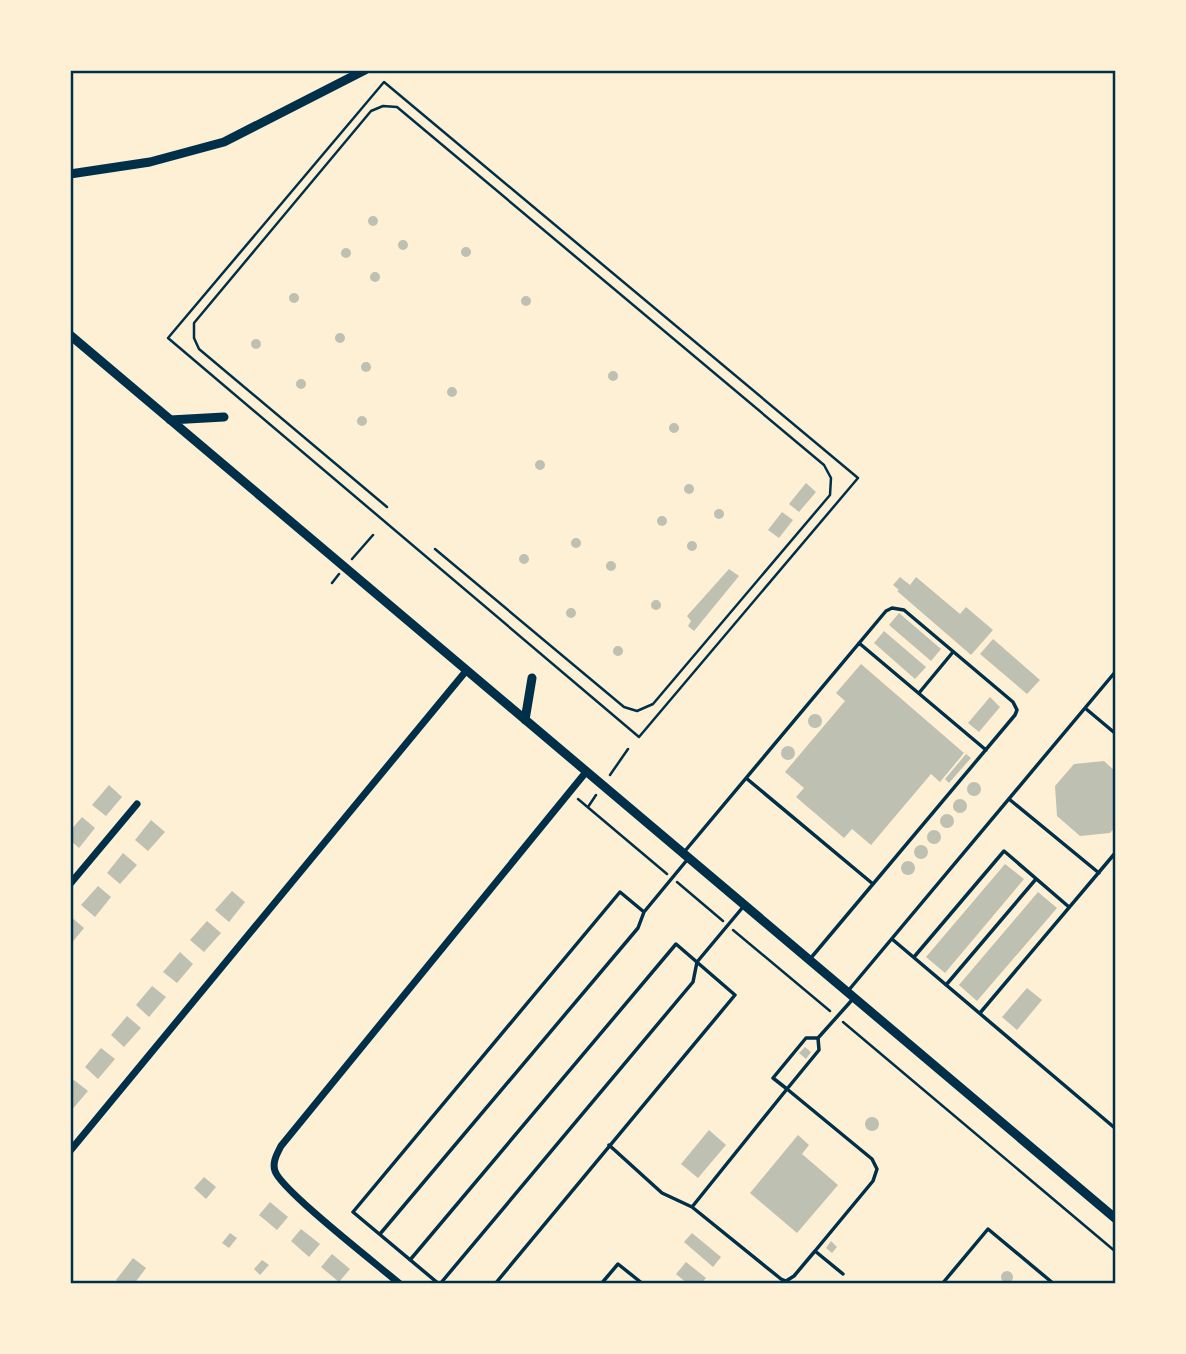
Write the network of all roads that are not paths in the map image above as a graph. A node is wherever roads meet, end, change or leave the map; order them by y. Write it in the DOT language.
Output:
graph roads {
  1 [pos="365,70"];
  2 [pos="70,174"];
  3 [pos="70,335"];
  4 [pos="224,417"];
  5 [pos="170,420"];
  6 [pos="859,643"];
  7 [pos="953,652"];
  8 [pos="466,671"];
  9 [pos="1116,671"];
  10 [pos="532,678"];
  11 [pos="918,693"];
  12 [pos="1085,708"];
  13 [pos="525,720"];
  14 [pos="1116,734"];
  15 [pos="986,750"];
  16 [pos="586,772"];
  17 [pos="746,778"];
  18 [pos="1009,799"];
  19 [pos="137,804"];
  20 [pos="1116,852"];
  21 [pos="686,856"];
  22 [pos="1098,873"];
  23 [pos="1036,879"];
  24 [pos="70,884"];
  25 [pos="873,884"];
  26 [pos="744,906"];
  27 [pos="1069,907"];
  28 [pos="644,912"];
  29 [pos="892,939"];
  30 [pos="914,957"];
  31 [pos="809,961"];
  32 [pos="697,962"];
  33 [pos="946,985"];
  34 [pos="850,995"];
  35 [pos="979,1014"];
  36 [pos="818,1038"];
  37 [pos="787,1089"];
  38 [pos="1116,1129"];
  39 [pos="609,1145"];
  40 [pos="70,1151"];
  41 [pos="692,1207"];
  42 [pos="1116,1219"];
  43 [pos="380,1234"];
  44 [pos="815,1251"];
  45 [pos="410,1259"];
  46 [pos="843,1274"];
  47 [pos="400,1284"];
  48 [pos="440,1284"];
  49 [pos="495,1284"];
  50 [pos="601,1284"];
  51 [pos="643,1284"];
  52 [pos="942,1284"];
  53 [pos="1054,1284"];
  1 -- 2 [label="street"];
  3 -- 5 [label="street"];
  4 -- 5 [label="street"];
  5 -- 8 [label="street"];
  6 -- 7 [label="lane"];
  6 -- 11 [label="lane"];
  6 -- 17 [label="lane"];
  7 -- 11 [label="lane"];
  7 -- 15 [label="lane"];
  8 -- 13 [label="street"];
  8 -- 40 [label="street"];
  9 -- 12 [label="lane"];
  10 -- 13 [label="street"];
  11 -- 15 [label="lane"];
  12 -- 14 [label="lane"];
  12 -- 18 [label="lane"];
  13 -- 16 [label="street"];
  15 -- 25 [label="lane"];
  16 -- 21 [label="street"];
  16 -- 47 [label="street"];
  17 -- 21 [label="lane"];
  17 -- 25 [label="lane"];
  18 -- 22 [label="lane"];
  18 -- 29 [label="lane"];
  19 -- 24 [label="street"];
  20 -- 22 [label="lane"];
  21 -- 26 [label="street"];
  21 -- 28 [label="lane"];
  22 -- 27 [label="lane"];
  23 -- 27 [label="lane"];
  23 -- 30 [label="lane"];
  23 -- 33 [label="lane"];
  25 -- 31 [label="lane"];
  26 -- 31 [label="street"];
  26 -- 32 [label="lane"];
  27 -- 35 [label="lane"];
  28 -- 43 [label="lane"];
  28 -- 43 [label="lane"];
  29 -- 30 [label="lane"];
  29 -- 34 [label="lane"];
  30 -- 33 [label="lane"];
  31 -- 34 [label="street"];
  32 -- 39 [label="lane"];
  32 -- 45 [label="lane"];
  32 -- 48 [label="lane"];
  33 -- 35 [label="lane"];
  34 -- 36 [label="lane"];
  34 -- 42 [label="street"];
  35 -- 38 [label="lane"];
  36 -- 37 [label="lane"];
  36 -- 37 [label="lane"];
  37 -- 41 [label="lane"];
  37 -- 44 [label="lane"];
  39 -- 41 [label="lane"];
  39 -- 49 [label="lane"];
  41 -- 44 [label="lane"];
  43 -- 45 [label="lane"];
  44 -- 46 [label="lane"];
  45 -- 48 [label="lane"];
  50 -- 51 [label="lane"];
  52 -- 53 [label="lane"];
}
